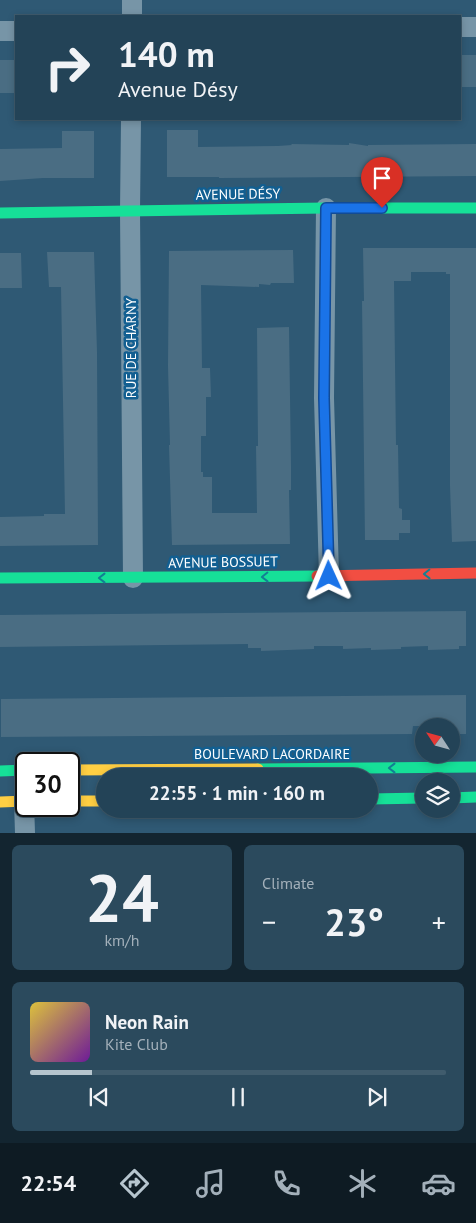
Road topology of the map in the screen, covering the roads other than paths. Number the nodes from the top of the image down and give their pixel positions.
1 (132, 0) edge
2 (132, 15) edge
3 (461, 27) edge
4 (476, 27) edge
5 (0, 31) edge
6 (15, 31) edge
7 (131, 120) edge
8 (326, 208) junction
9 (476, 208) edge
10 (130, 211) junction
11 (0, 213) edge
12 (476, 573) edge
13 (329, 576) junction
14 (0, 578) edge
15 (133, 578) junction
16 (476, 768) edge
17 (0, 770) edge
18 (15, 770) edge
19 (80, 770) edge
20 (476, 797) edge
21 (415, 798) edge
22 (460, 798) edge
23 (378, 799) edge
24 (80, 801) edge
25 (96, 801) edge
26 (0, 802) edge
27 (15, 802) edge
28 (25, 817) edge
29 (25, 833) edge

1 - 2 street
3 - 4 street
5 - 6 street
7 - 10 street, RUE DE CHARNY
8 - 9 street, AVENUE DÉSY
8 - 10 street, AVENUE DÉSY
8 - 13 street
10 - 11 street, AVENUE DÉSY
10 - 15 street, RUE DE CHARNY
12 -> 13 street, AVENUE BOSSUET
13 -> 15 street, AVENUE BOSSUET
15 -> 14 street, AVENUE BOSSUET
16 -> 19 street, BOULEVARD LACORDAIRE
17 - 18 street
20 - 22 street
21 - 23 street
24 - 25 street
26 - 27 street
28 - 29 street

